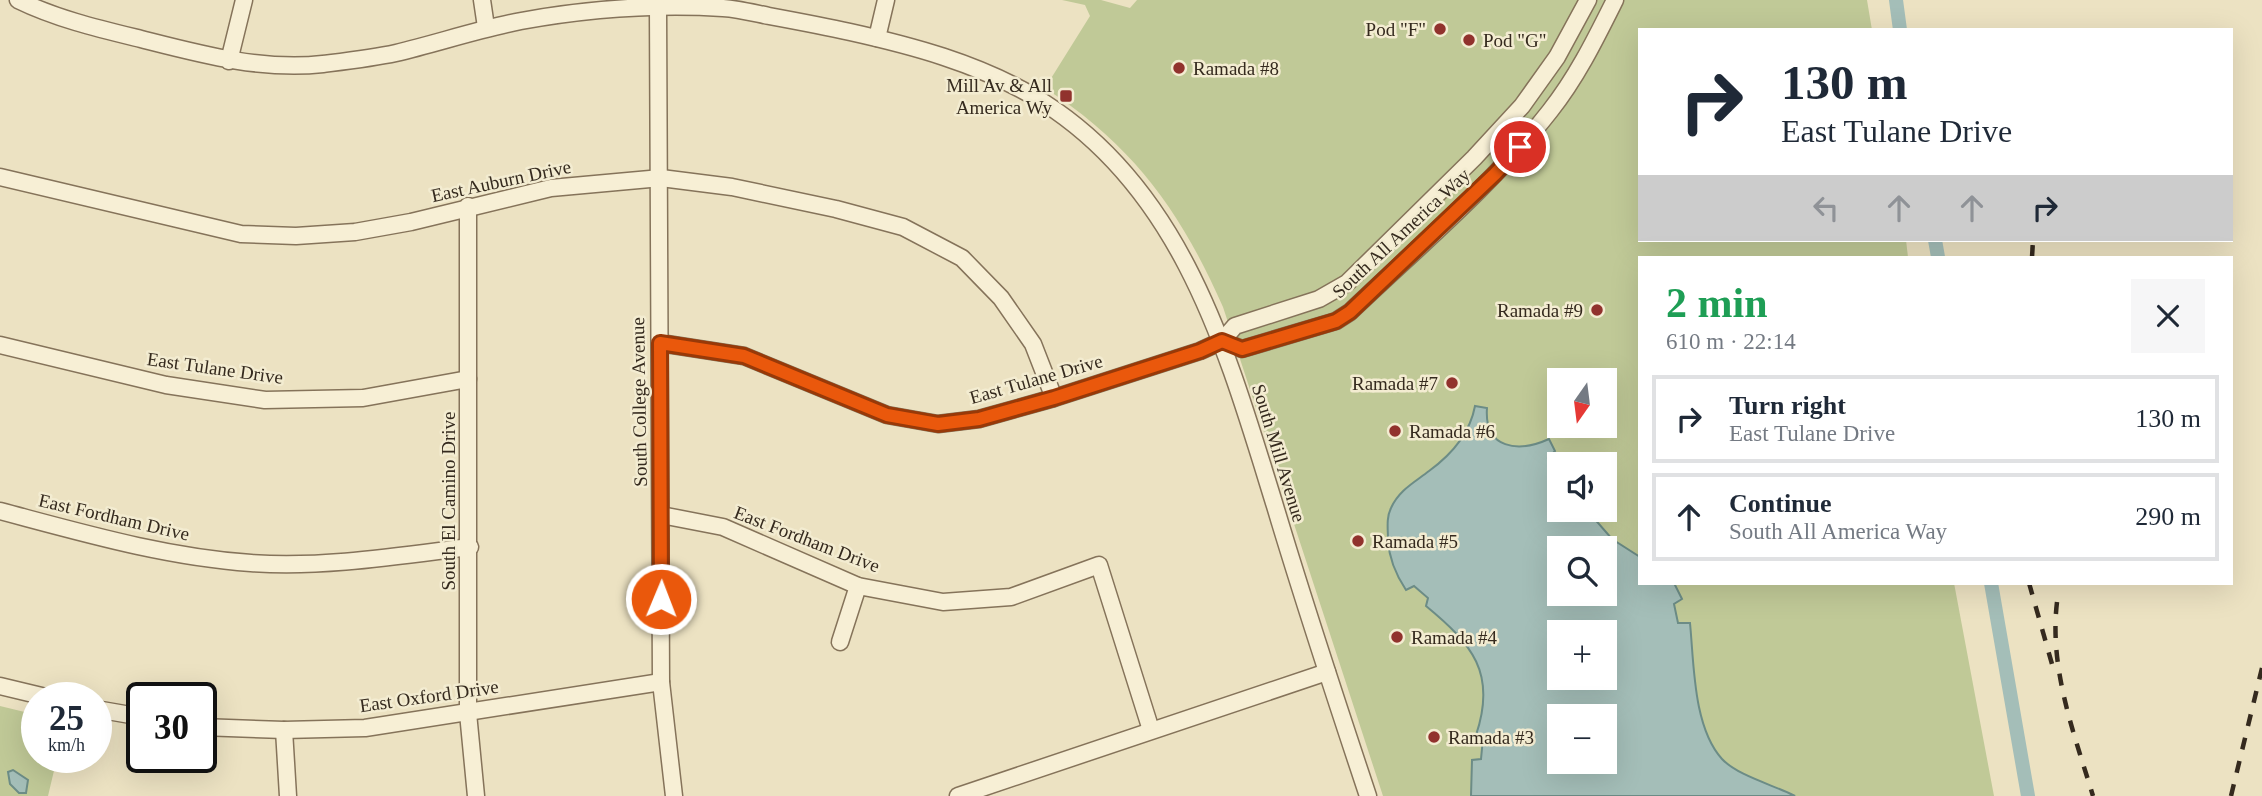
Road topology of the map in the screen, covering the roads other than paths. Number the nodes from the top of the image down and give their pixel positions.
1 (19, 0) edge
2 (244, 0) edge
3 (482, 0) edge
4 (886, 0) edge
5 (1588, 0) edge
6 (1615, 0) edge
7 (659, 8) junction
8 (486, 27) junction
9 (877, 38) junction
10 (229, 61) junction
11 (1522, 106) junction
12 (1542, 121) junction
13 (0, 177) edge
14 (661, 178) junction
15 (468, 206) junction
16 (1272, 313) junction
17 (1280, 337) junction
18 (1222, 341) junction
19 (660, 343) junction
20 (0, 345) edge
21 (468, 379) junction
22 (1054, 398) junction
23 (0, 512) edge
24 (662, 515) junction
25 (470, 547) junction
26 (858, 586) junction
27 (840, 642) dead end
28 (1327, 672) junction
29 (662, 682) junction
30 (0, 686) edge
31 (21, 691) edge
32 (468, 713) junction
33 (217, 728) edge
34 (285, 730) junction
35 (1151, 730) junction
36 (288, 796) edge
37 (476, 796) edge
38 (674, 796) edge
39 (958, 796) edge
40 (1368, 796) edge

1 - 10 street, South Mill Avenue
2 - 10 street
3 - 8 street
4 - 9 street
5 - 11 street, South All America Way
6 - 12 street, South All America Way
7 - 8 street, South Mill Avenue
7 - 9 street, South Mill Avenue
7 - 14 street, South College Avenue
8 - 10 street, South Mill Avenue
9 - 18 street, South Mill Avenue
11 - 12 street
11 - 16 street, South All America Way
12 - 17 street, South All America Way
13 - 15 street, East Auburn Drive
14 - 15 street, East Auburn Drive
14 - 19 street, South College Avenue
14 - 22 street, East Auburn Drive
15 - 21 street, South El Camino Drive
16 - 17 street
16 - 18 street, South All America Way
17 - 18 street, South All America Way
18 - 22 street, East Tulane Drive
18 - 28 street, South Mill Avenue
19 - 22 street, East Tulane Drive
19 - 24 street, South College Avenue
20 - 21 street, East Tulane Drive
21 - 25 street, South El Camino Drive
23 - 25 street, East Fordham Drive
24 - 26 street, East Fordham Drive
24 - 29 street, South College Avenue
25 - 32 street, South El Camino Drive
26 - 27 street
26 - 35 street, East Fordham Drive
28 - 35 street
28 - 40 street, South Mill Avenue
29 - 32 street, East Oxford Drive
29 - 38 street, South College Avenue
30 - 31 street
32 - 34 street, East Oxford Drive
32 - 37 street, South El Camino Drive
33 - 34 street, East Oxford Drive
34 - 36 street
35 - 39 street

